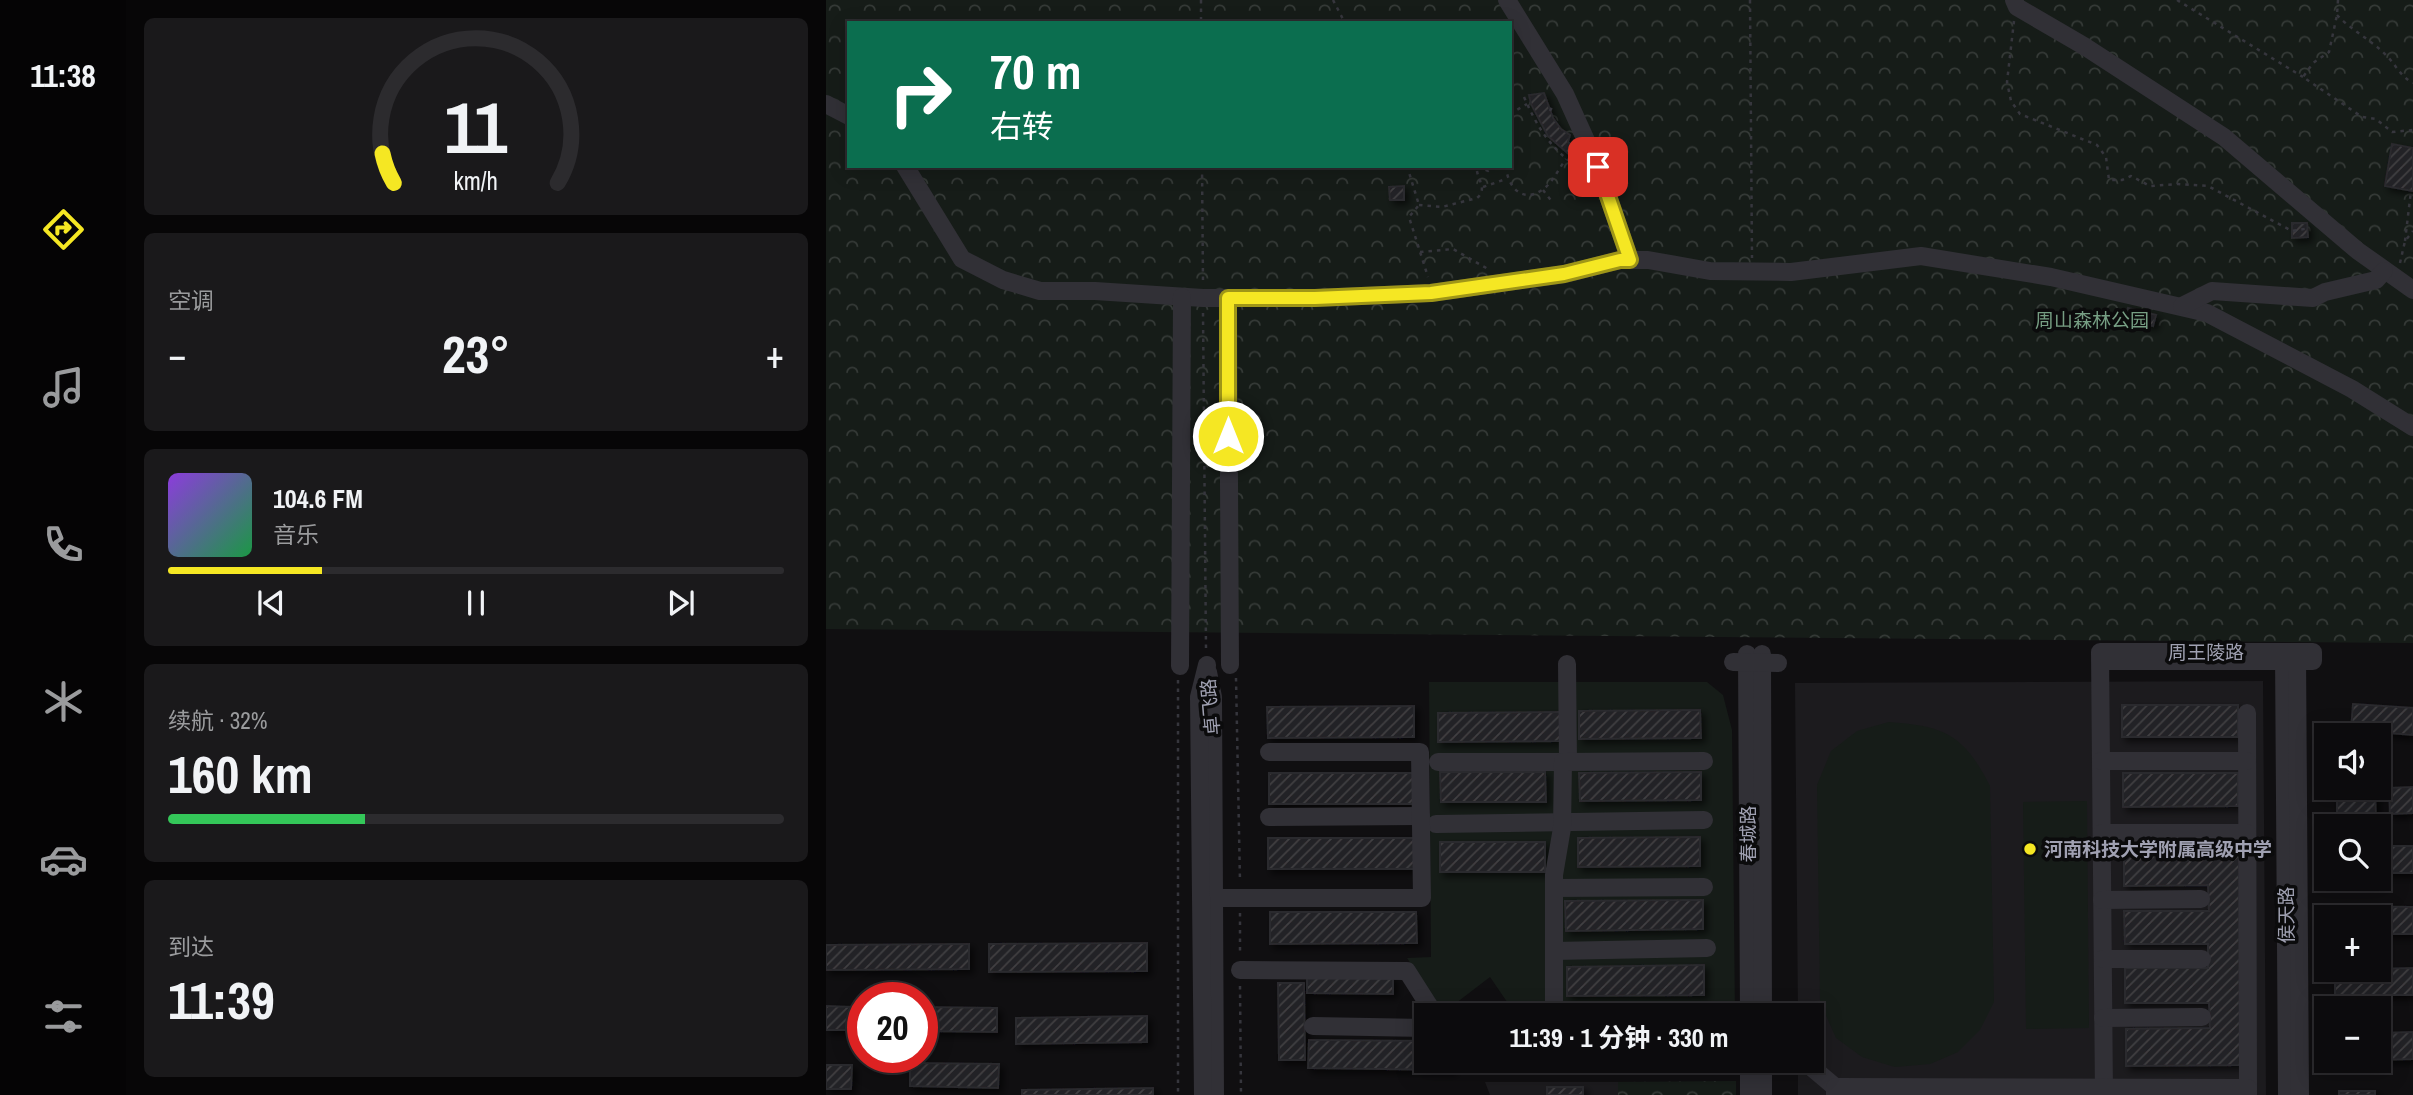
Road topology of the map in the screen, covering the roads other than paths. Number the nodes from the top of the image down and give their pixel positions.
1 (1507, 0) edge
2 (2016, 4) edge
3 (826, 104) edge
4 (847, 115) edge
5 (906, 168) edge
6 (1630, 260) junction
7 (2386, 272) junction
8 (2413, 290) edge
9 (1182, 297) junction
10 (1228, 298) junction
11 (2182, 306) junction
12 (2413, 427) edge
13 (2298, 656) junction
14 (1206, 661) junction
15 (1567, 664) dead end
16 (2246, 713) dead end
17 (1269, 752) dead end
18 (1704, 761) dead end
19 (2101, 761) junction
20 (2247, 761) junction
21 (1438, 762) dead end
22 (1566, 762) junction
23 (1269, 817) dead end
24 (1429, 820) junction
25 (1704, 820) dead end
26 (1562, 823) junction
27 (2102, 833) junction
28 (2247, 833) junction
29 (1704, 887) dead end
30 (1554, 888) junction
31 (1208, 898) junction
32 (2201, 899) dead end
33 (2102, 900) junction
34 (1707, 948) dead end
35 (1554, 951) junction
36 (2103, 959) junction
37 (2202, 959) dead end
38 (1240, 970) road end
39 (1427, 1003) edge
40 (1554, 1003) edge
41 (1749, 1003) edge
42 (1763, 1003) edge
43 (2202, 1017) dead end
44 (2103, 1018) junction
45 (1313, 1026) dead end
46 (1414, 1028) edge
47 (1749, 1073) edge
48 (1763, 1073) edge
49 (1816, 1073) edge
50 (1835, 1091) edge
51 (1978, 1091) edge
52 (2104, 1091) edge
53 (2248, 1092) edge
54 (1203, 1095) edge
55 (1215, 1095) edge
56 (1749, 1095) edge
57 (1763, 1095) edge
58 (2287, 1095) edge
59 (2300, 1095) edge

1 - 6 street
2 - 7 street
3 - 4 street
5 - 9 street
6 - 10 street
6 - 11 street
7 - 8 street
7 - 11 street
9 - 10 street
9 - 14 street
10 - 14 street
11 - 12 street
13 - 19 street, 周王陵路
13 - 58 street, 侯天路
13 - 59 street, 侯天路
14 - 31 street, 卓飞路
15 - 22 street
16 - 20 street
17 - 24 street
18 - 22 street
19 - 20 street
19 - 27 street
20 - 28 street
21 - 22 street
22 - 26 street
23 - 24 street
24 - 26 street
24 - 31 street
25 - 26 street
26 - 30 street
27 - 28 street
27 - 33 street
28 - 53 street
29 - 30 street
30 - 35 street
31 - 54 street, 卓飞路
31 - 55 street, 卓飞路
32 - 33 street
33 - 36 street
34 - 35 street
35 - 40 street
36 - 37 street
36 - 44 street
38 - 39 street
41 - 42 street, 春城路
43 - 44 street
44 - 52 street
45 - 46 street
47 - 56 street
48 - 57 street
49 - 50 street
50 - 51 street
51 - 52 street
52 - 53 street

